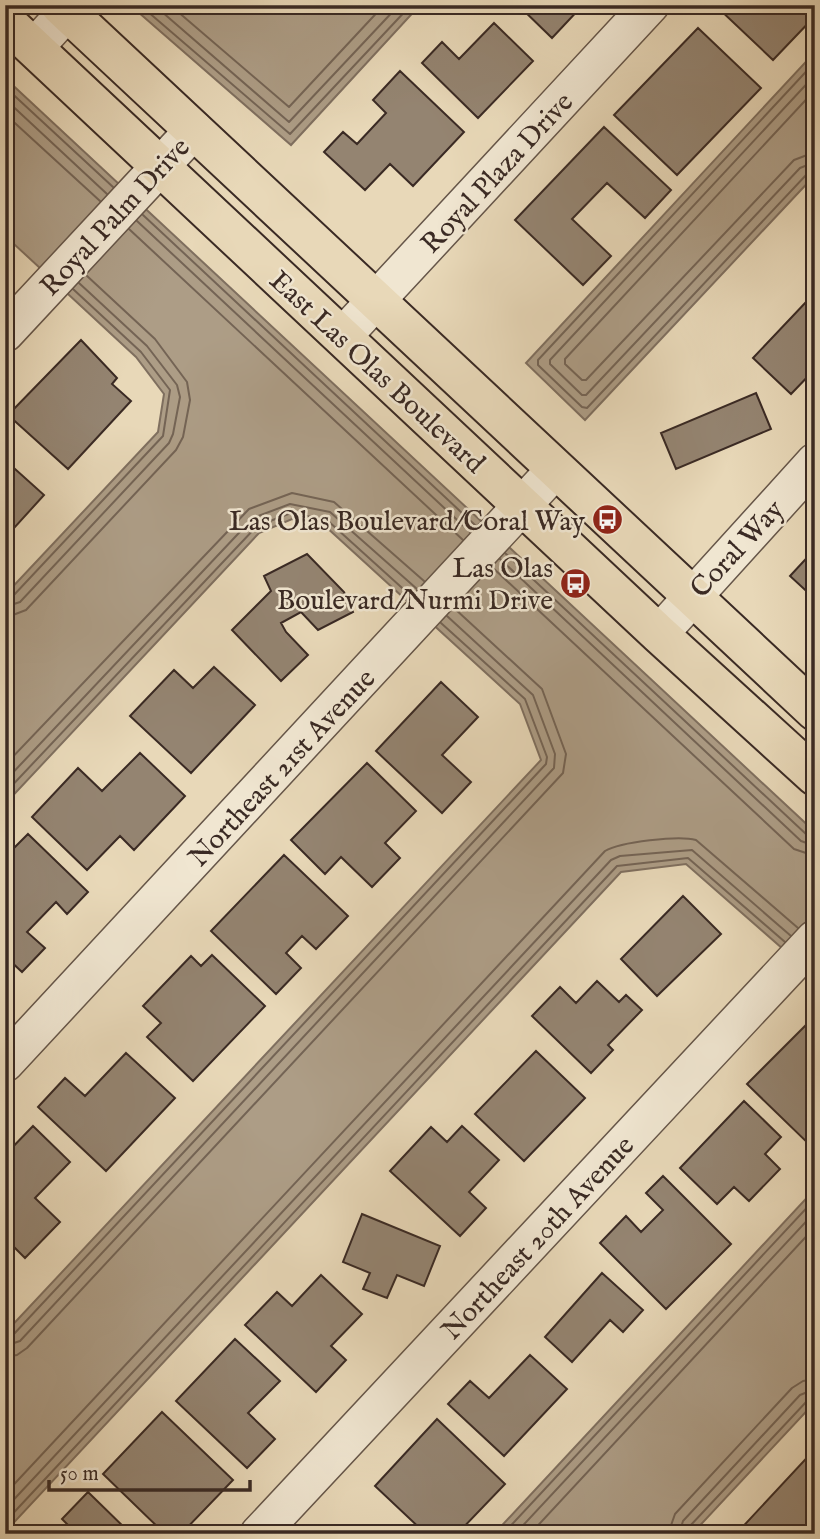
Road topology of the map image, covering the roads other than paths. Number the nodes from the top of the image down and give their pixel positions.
1 (650, 5) edge
2 (67, 7) edge
3 (5, 21) edge
4 (34, 48) junction
5 (194, 130) junction
6 (150, 177) junction
7 (376, 302) junction
8 (5, 333) edge
9 (342, 337) junction
10 (815, 462) edge
11 (555, 470) junction
12 (513, 517) junction
13 (691, 597) junction
14 (659, 634) junction
15 (815, 711) edge
16 (815, 776) edge
17 (815, 939) edge
18 (5, 1063) edge
19 (259, 1534) edge

1 - 7 street, Royal Plaza Drive
2 - 4 street
2 - 5 main road, East Las Olas Boulevard
3 - 4 main road, East Las Olas Boulevard
4 - 6 main road, East Las Olas Boulevard
5 - 6 street, Royal Palm Drive
5 - 7 main road, East Las Olas Boulevard
6 - 8 street, Royal Palm Drive
6 - 9 main road, East Las Olas Boulevard
7 - 9 street, Royal Plaza Drive
7 - 11 main road, East Las Olas Boulevard
9 - 12 main road, East Las Olas Boulevard
10 - 13 street, Coral Way
11 - 12 street, Northeast 21st Avenue
11 - 13 main road, East Las Olas Boulevard
12 - 14 main road, East Las Olas Boulevard
12 - 18 street, Northeast 21st Avenue
13 - 14 street, Coral Way
13 - 15 main road, East Las Olas Boulevard
14 - 16 main road, East Las Olas Boulevard
17 - 19 street, Northeast 20th Avenue

